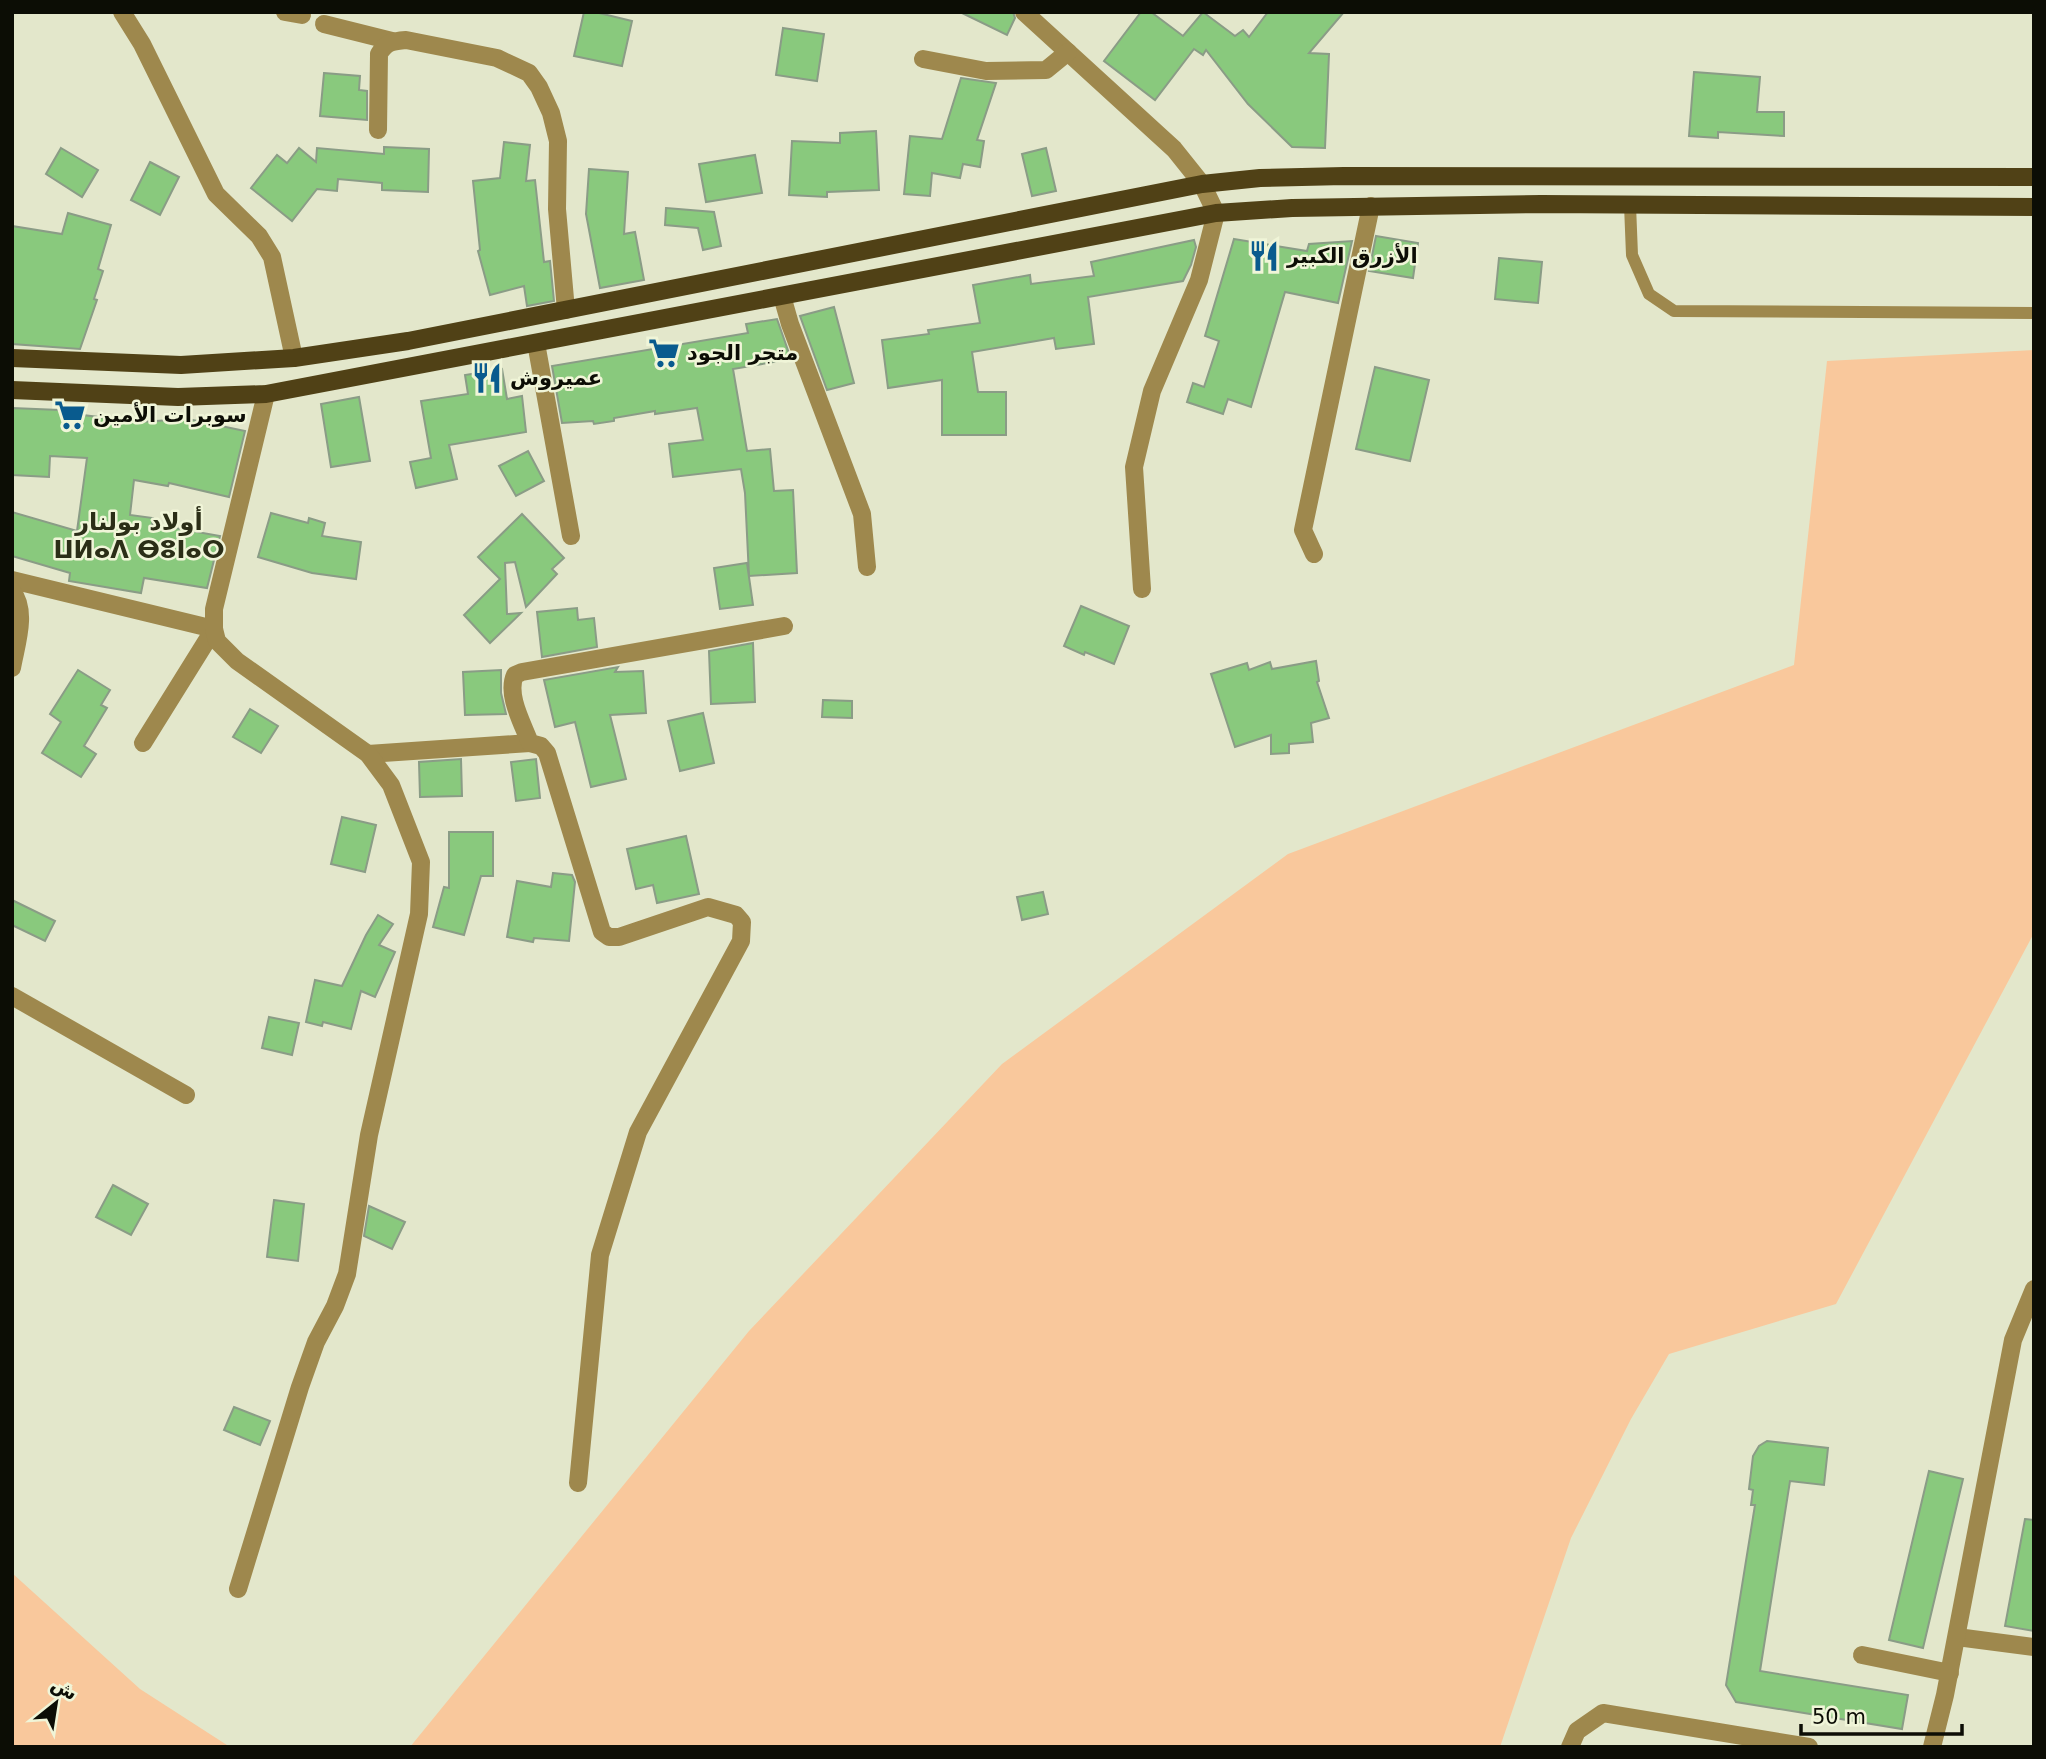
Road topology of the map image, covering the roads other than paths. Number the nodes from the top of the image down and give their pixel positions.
1 (122, 12) edge
2 (1024, 12) edge
3 (324, 24) dead end
4 (392, 41) junction
5 (1068, 52) junction
6 (923, 59) dead end
7 (378, 130) dead end
8 (2034, 177) edge
9 (1202, 184) junction
10 (1630, 205) junction
11 (1371, 206) junction
12 (2034, 207) edge
13 (1216, 213) junction
14 (782, 296) junction
15 (566, 310) junction
16 (2034, 313) edge
17 (536, 343) junction
18 (12, 358) edge
19 (294, 358) junction
20 (12, 390) edge
21 (266, 394) junction
22 (571, 536) dead end
23 (1314, 554) dead end
24 (867, 567) dead end
25 (12, 580) edge
26 (1142, 589) dead end
27 (12, 591) edge
28 (784, 626) dead end
29 (214, 629) junction
30 (12, 668) edge
31 (143, 743) dead end
32 (530, 743) junction
33 (368, 754) junction
34 (12, 996) edge
35 (186, 1095) dead end
36 (2034, 1289) edge
37 (578, 1483) dead end
38 (238, 1589) dead end
39 (1957, 1637) junction
40 (2034, 1647) edge
41 (1862, 1655) dead end
42 (1950, 1673) junction
43 (1570, 1747) edge
44 (1809, 1747) edge
45 (1931, 1747) edge

1 - 19 street
2 - 5 street
3 - 4 street
4 - 7 street
4 - 15 street
5 - 6 street
5 - 9 street
8 - 9 main road
9 - 13 street
9 - 15 main road
10 - 11 main road
10 - 12 main road
10 - 16 lane
11 - 13 main road
11 - 23 street
13 - 14 main road
13 - 26 street
14 - 17 main road
14 - 24 street
15 - 19 main road
17 - 21 main road
17 - 22 street
18 - 19 main road
20 - 21 main road
21 - 29 street
25 - 29 street
27 - 30 street
28 - 32 street
29 - 31 street
29 - 33 street
32 - 33 street
32 - 37 street
33 - 38 street
34 - 35 street
36 - 39 street
39 - 40 street
39 - 42 street
41 - 42 street
42 - 45 street
43 - 44 street

